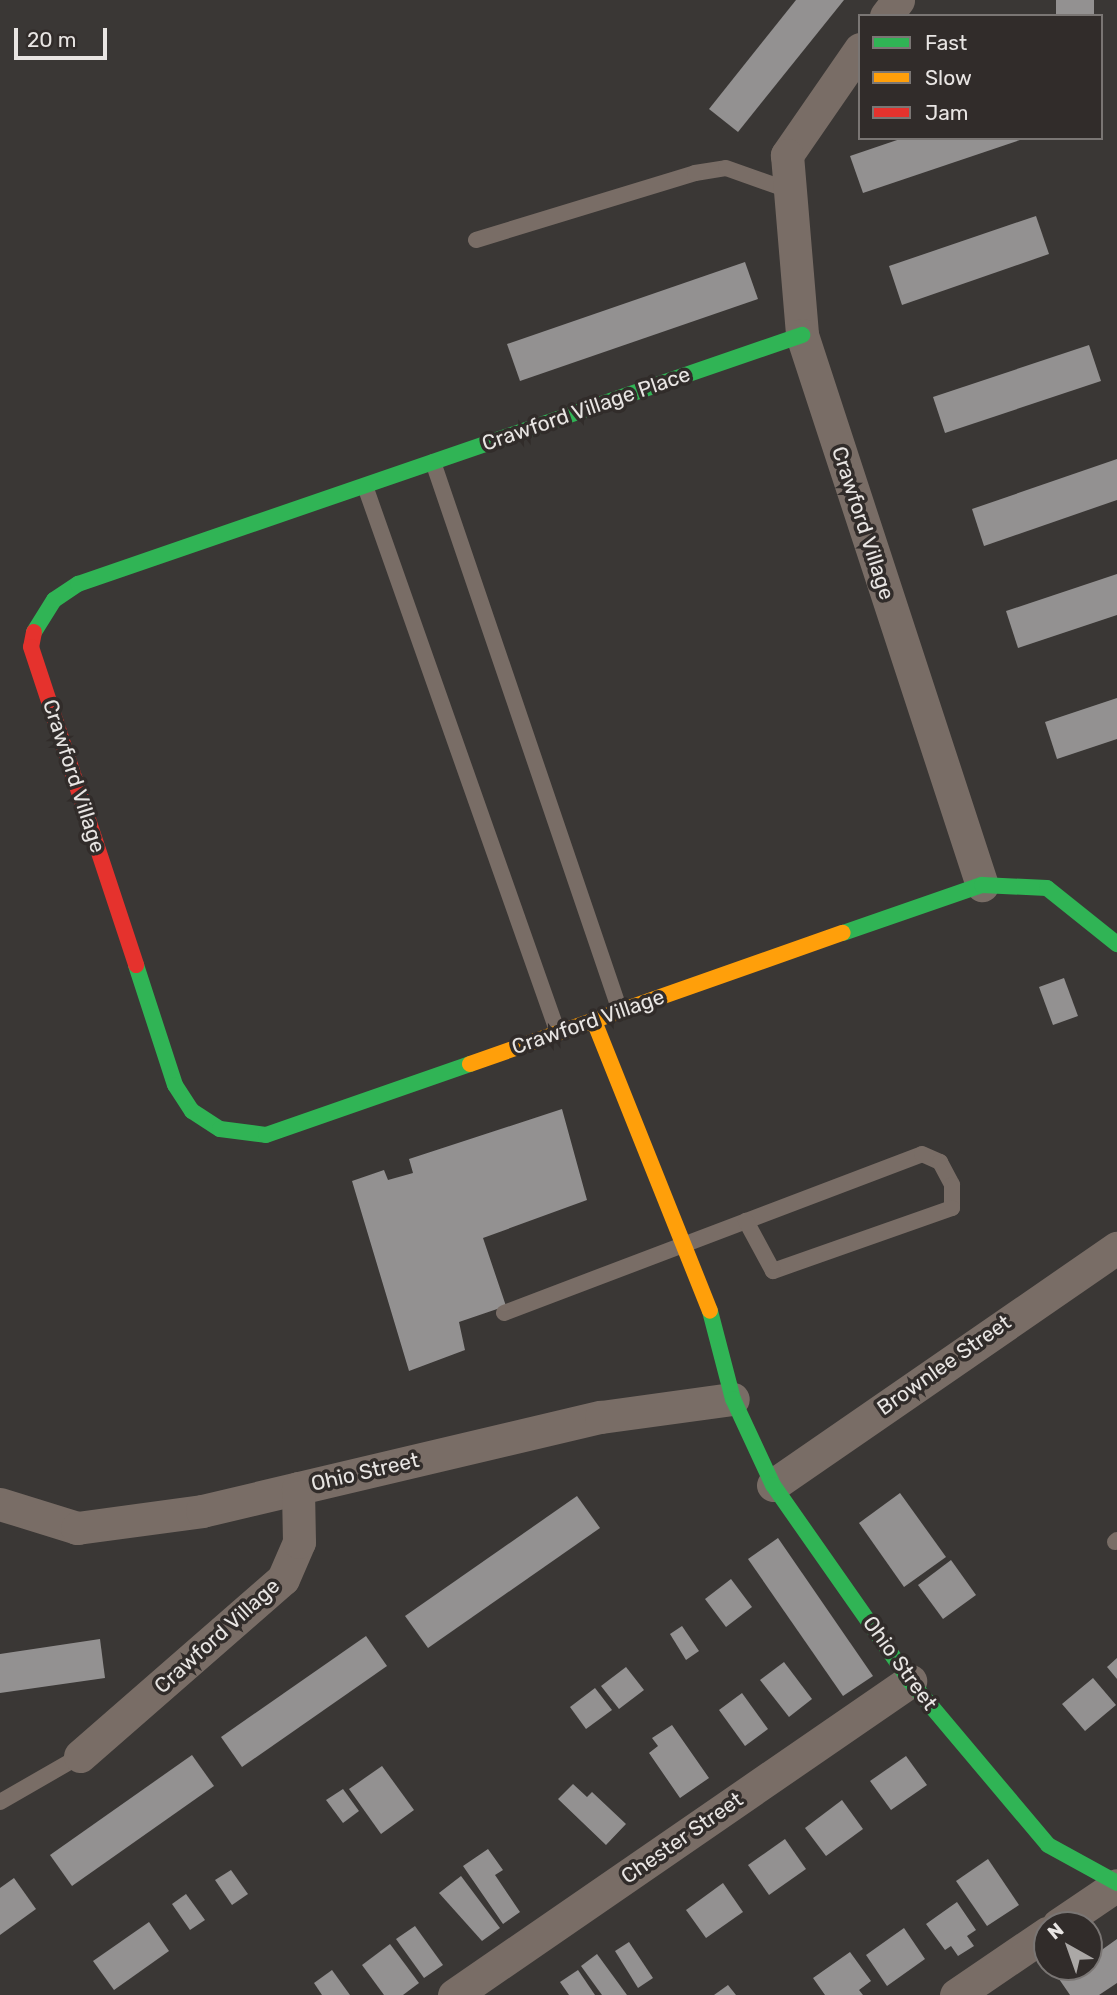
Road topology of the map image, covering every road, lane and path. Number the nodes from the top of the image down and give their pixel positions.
1 (858, 52) edge
2 (788, 190) junction
3 (476, 240) dead end
4 (802, 335) junction
5 (433, 462) junction
6 (365, 485) junction
7 (78, 584) joint
8 (982, 885) junction
9 (1117, 944) edge
10 (620, 1012) junction
11 (594, 1021) junction
12 (558, 1033) junction
13 (746, 1222) junction
14 (683, 1245) junction
15 (1117, 1248) edge
16 (504, 1313) dead end
17 (733, 1399) junction
18 (773, 1485) junction
19 (298, 1488) junction
20 (0, 1504) edge
21 (910, 1681) junction
22 (80, 1756) joint
23 (0, 1802) edge
24 (1117, 1884) edge
25 (1078, 1911) edge
26 (1033, 1943) edge
27 (454, 1995) edge
28 (956, 1995) edge

1 - 2 street
2 - 3 lane
2 - 4 street
4 - 5 street, Crawford Village Place
4 - 8 street, Crawford Village
5 - 6 street, Crawford Village Place
5 - 10 lane
6 - 7 street, Crawford Village Place
6 - 12 lane
7 - 12 street, Crawford Village
8 - 9 street
8 - 10 street, Crawford Village
10 - 11 street, Crawford Village
11 - 12 street, Crawford Village
11 - 14 street, Ohio Street
13 - 13 lane
13 - 14 lane
14 - 16 lane
14 - 17 street, Ohio Street
15 - 18 street, Brownlee Street
17 - 18 street, Ohio Street
17 - 19 street, Ohio Street
18 - 21 street, Ohio Street
19 - 20 street, Ohio Street
19 - 22 street, Crawford Village
21 - 24 street, Ohio Street
21 - 27 street, Chester Street
22 - 23 lane
24 - 25 street
26 - 28 street

